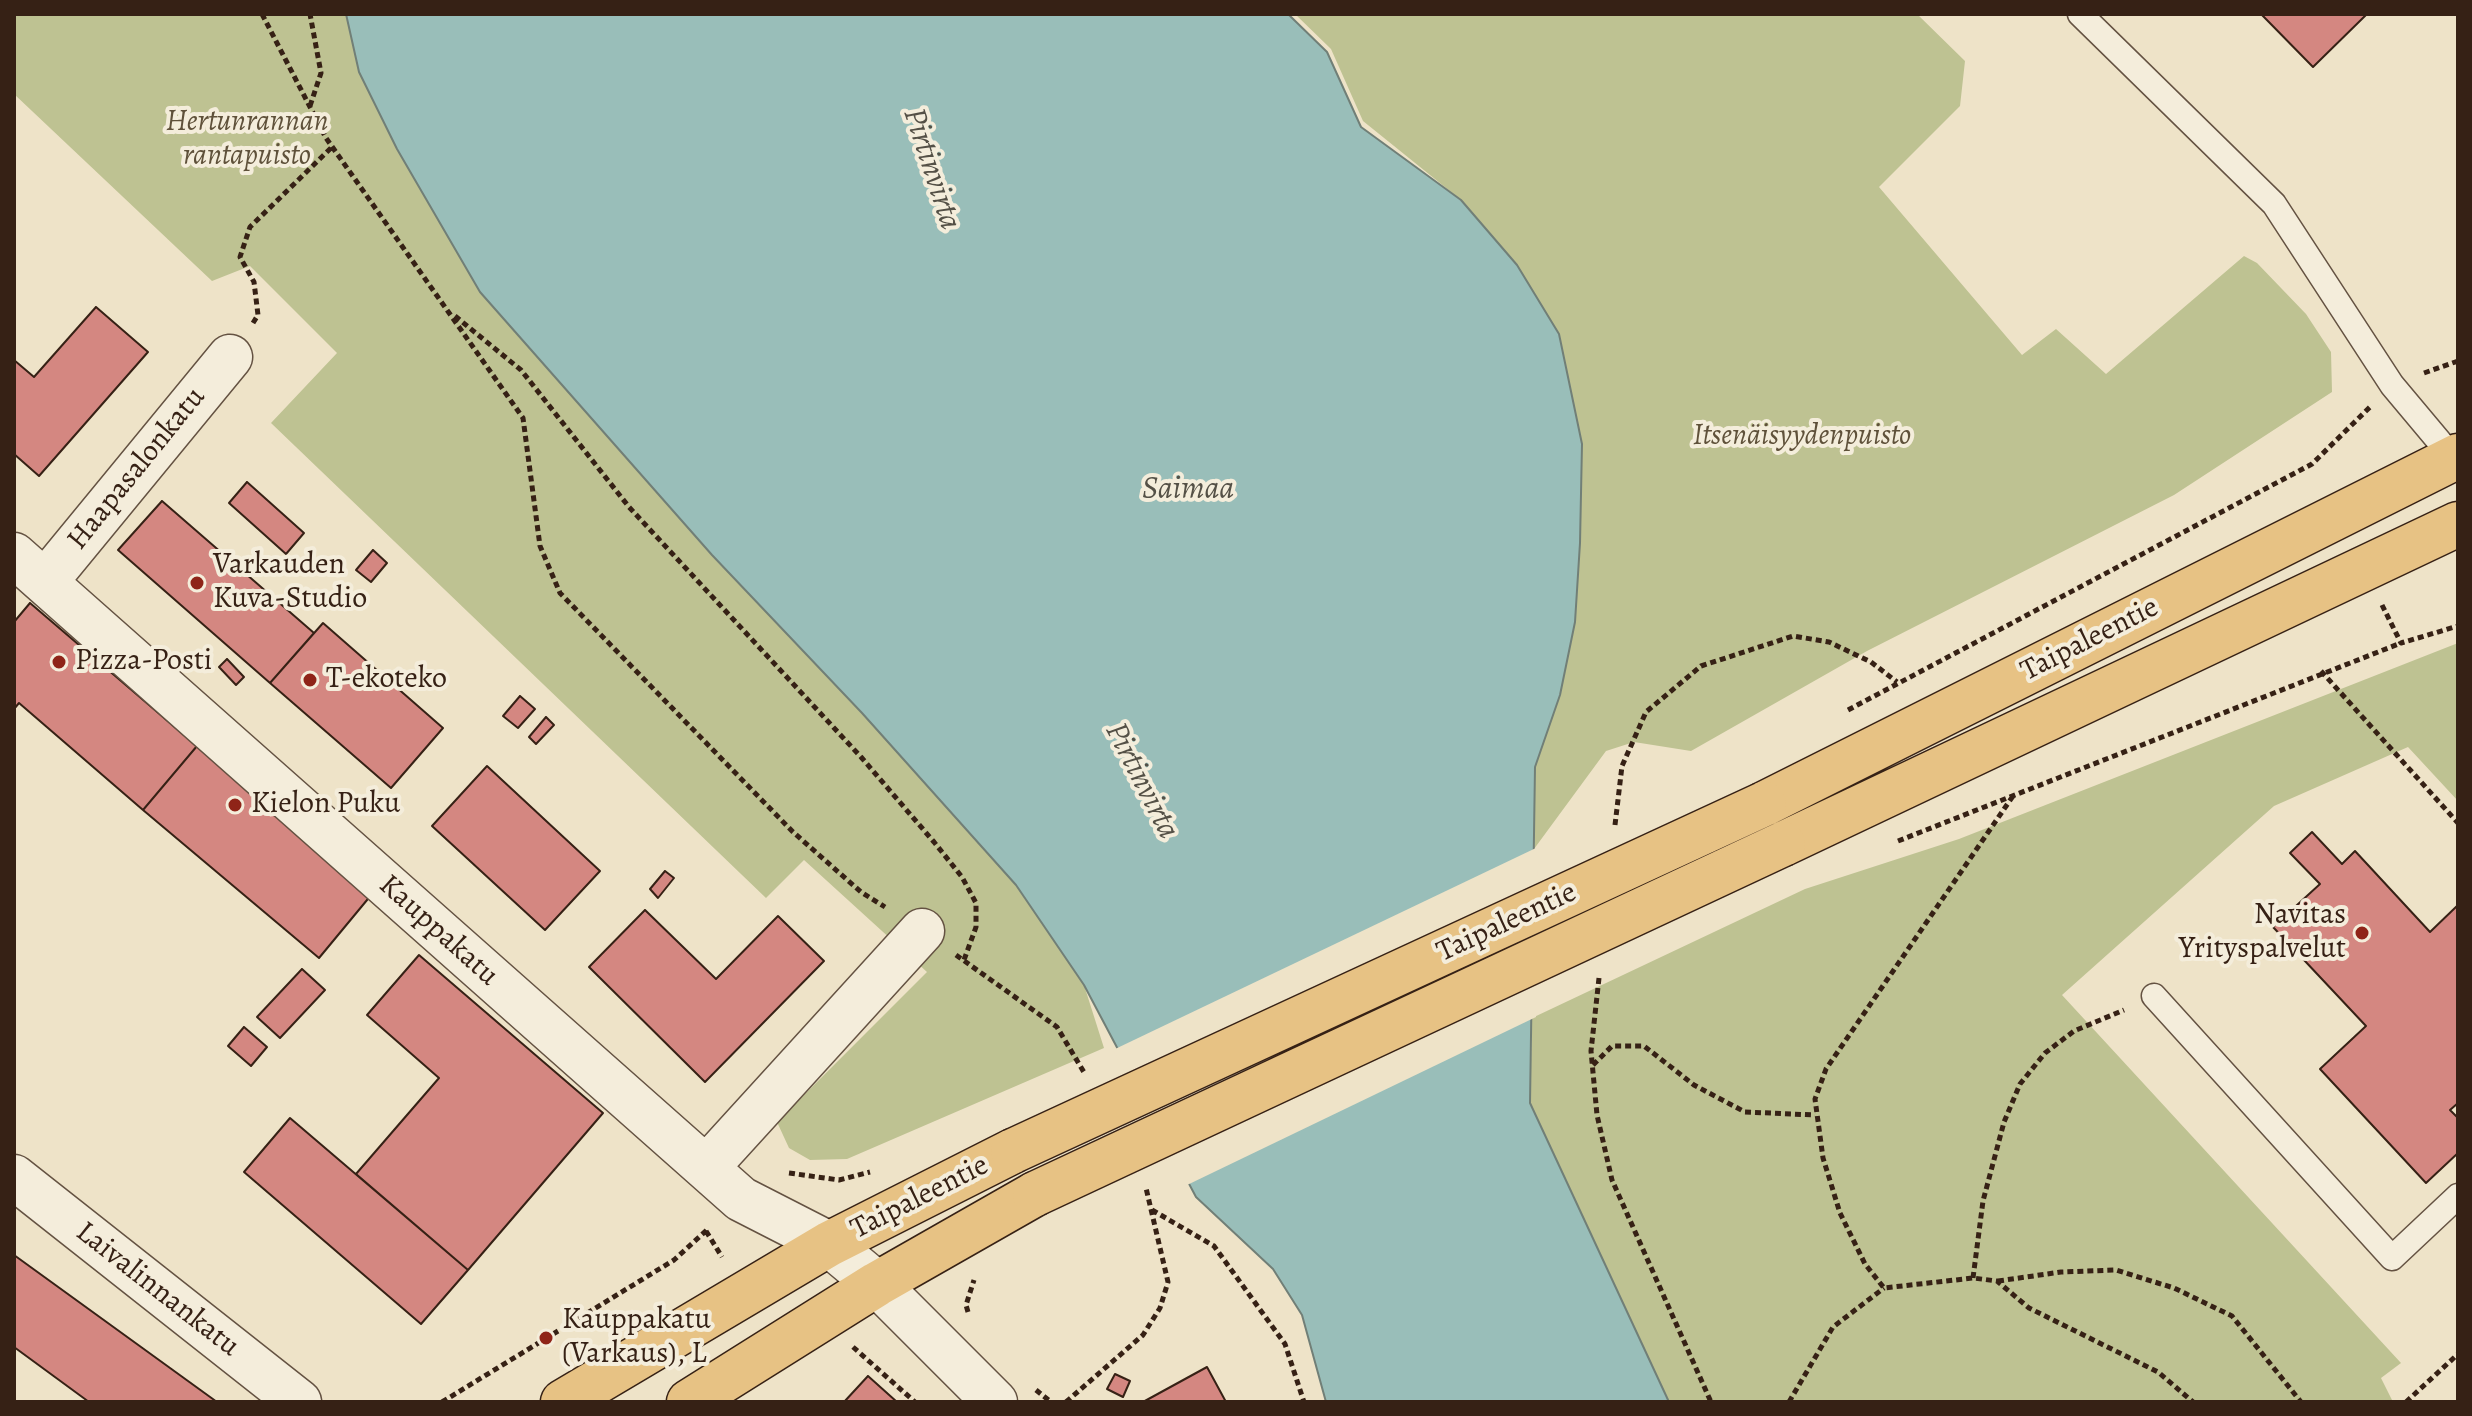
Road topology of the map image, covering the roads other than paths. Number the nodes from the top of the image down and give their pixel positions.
1 (2080, 14) edge
2 (230, 357) road end
3 (2456, 458) edge
4 (2458, 524) edge
5 (29, 568) edge
6 (910, 923) road end
7 (2154, 996) road end
8 (706, 1168) junction
9 (14, 1177) edge
10 (2458, 1196) edge
11 (829, 1244) junction
12 (877, 1284) junction
13 (299, 1402) edge
14 (563, 1402) edge
15 (689, 1402) edge
16 (995, 1402) edge

1 - 3 lane
2 - 5 street, Haapasalonkatu
3 - 11 highway, Taipaleentie, bridge
4 - 12 highway, Taipaleentie, bridge
5 - 8 street, Kauppakatu
6 - 8 street
7 - 10 lane
8 - 11 street, Kauppakatu
9 - 13 street, Laivalinnankatu
11 - 12 street, Kauppakatu
11 - 14 highway, Taipaleentie
12 - 15 highway, Taipaleentie
12 - 16 street, Kauppakatu

